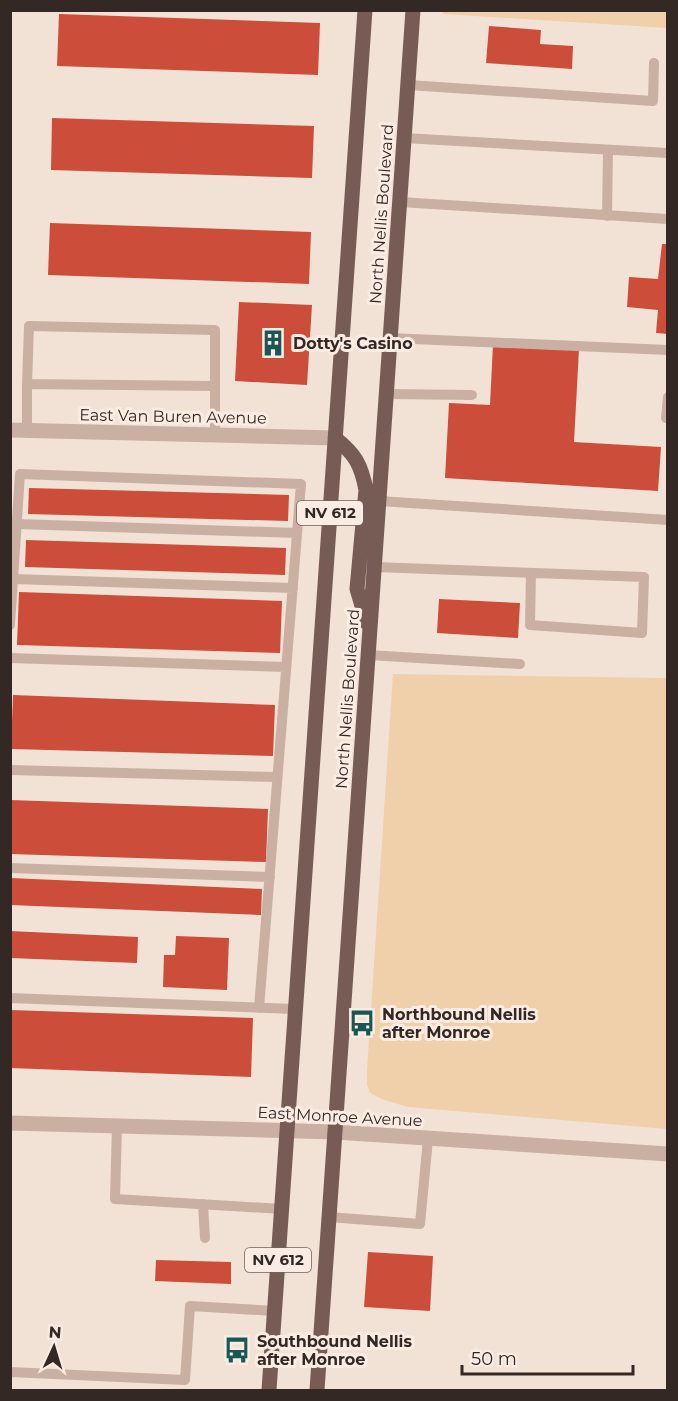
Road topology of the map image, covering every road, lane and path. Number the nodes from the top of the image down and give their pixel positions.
1 (365, 10) edge
2 (413, 10) edge
3 (654, 63) dead end
4 (408, 85) junction
5 (404, 138) junction
6 (608, 150) junction
7 (668, 153) edge
8 (400, 202) junction
9 (607, 216) junction
10 (668, 219) edge
11 (390, 339) junction
12 (668, 350) edge
13 (27, 384) junction
14 (215, 387) junction
15 (386, 394) junction
16 (472, 394) dead end
17 (668, 397) edge
18 (666, 418) dead end
19 (10, 430) edge
20 (27, 430) junction
21 (215, 435) junction
22 (335, 438) junction
23 (379, 501) junction
24 (668, 520) edge
25 (17, 524) junction
26 (297, 533) junction
27 (375, 567) junction
28 (531, 573) junction
29 (13, 579) junction
30 (293, 588) junction
31 (10, 625) edge
32 (370, 635) junction
33 (369, 655) junction
34 (10, 658) edge
35 (520, 664) dead end
36 (286, 667) junction
37 (10, 770) edge
38 (277, 777) junction
39 (10, 868) edge
40 (270, 876) junction
41 (10, 998) edge
42 (259, 1008) junction
43 (296, 1010) junction
44 (10, 1123) edge
45 (117, 1126) junction
46 (287, 1130) junction
47 (335, 1132) junction
48 (428, 1138) junction
49 (668, 1154) edge
50 (203, 1204) junction
51 (282, 1209) junction
52 (329, 1217) junction
53 (205, 1238) dead end
54 (275, 1311) junction
55 (10, 1372) edge
56 (269, 1390) edge
57 (317, 1390) edge

1 - 22 main road, North Nellis Boulevard / NV 612
2 - 4 main road, North Nellis Boulevard / NV 612
3 - 4 lane
4 - 5 main road, North Nellis Boulevard / NV 612
5 - 6 lane
5 - 8 main road, North Nellis Boulevard / NV 612
6 - 7 lane
6 - 9 lane
8 - 9 lane
8 - 11 main road, North Nellis Boulevard / NV 612
9 - 10 lane
11 - 12 lane
11 - 15 main road, North Nellis Boulevard / NV 612
13 - 14 lane
13 - 14 lane
13 - 20 lane
14 - 21 lane
15 - 16 lane
15 - 23 main road, North Nellis Boulevard / NV 612
17 - 18 lane
19 - 20 street, East Van Buren Avenue
20 - 21 street, East Van Buren Avenue
21 - 22 street, East Van Buren Avenue
22 - 32 main road
22 - 43 main road, North Nellis Boulevard / NV 612
23 - 24 lane
23 - 27 main road, North Nellis Boulevard / NV 612
25 - 26 lane
25 - 26 lane
25 - 29 lane
26 - 30 lane
27 - 28 lane
27 - 32 main road, North Nellis Boulevard / NV 612
28 - 28 lane
29 - 30 lane
29 - 31 lane
30 - 36 lane
32 - 33 main road, North Nellis Boulevard / NV 612
33 - 35 lane
33 - 47 main road, North Nellis Boulevard / NV 612
34 - 36 lane
36 - 38 lane
37 - 38 lane
38 - 40 lane
39 - 40 lane
40 - 42 lane
41 - 42 lane
42 - 43 lane
43 - 46 main road, North Nellis Boulevard / NV 612
44 - 45 street, East Monroe Avenue
45 - 46 street, East Monroe Avenue
45 - 50 lane
46 - 47 street, East Monroe Avenue
46 - 51 main road, North Nellis Boulevard / NV 612
47 - 48 street, East Monroe Avenue
47 - 52 main road, North Nellis Boulevard / NV 612
48 - 49 street, East Monroe Avenue
48 - 52 lane
50 - 51 lane
50 - 53 lane
51 - 54 main road, North Nellis Boulevard / NV 612
52 - 57 main road, North Nellis Boulevard / NV 612
54 - 55 lane
54 - 56 main road, North Nellis Boulevard / NV 612

